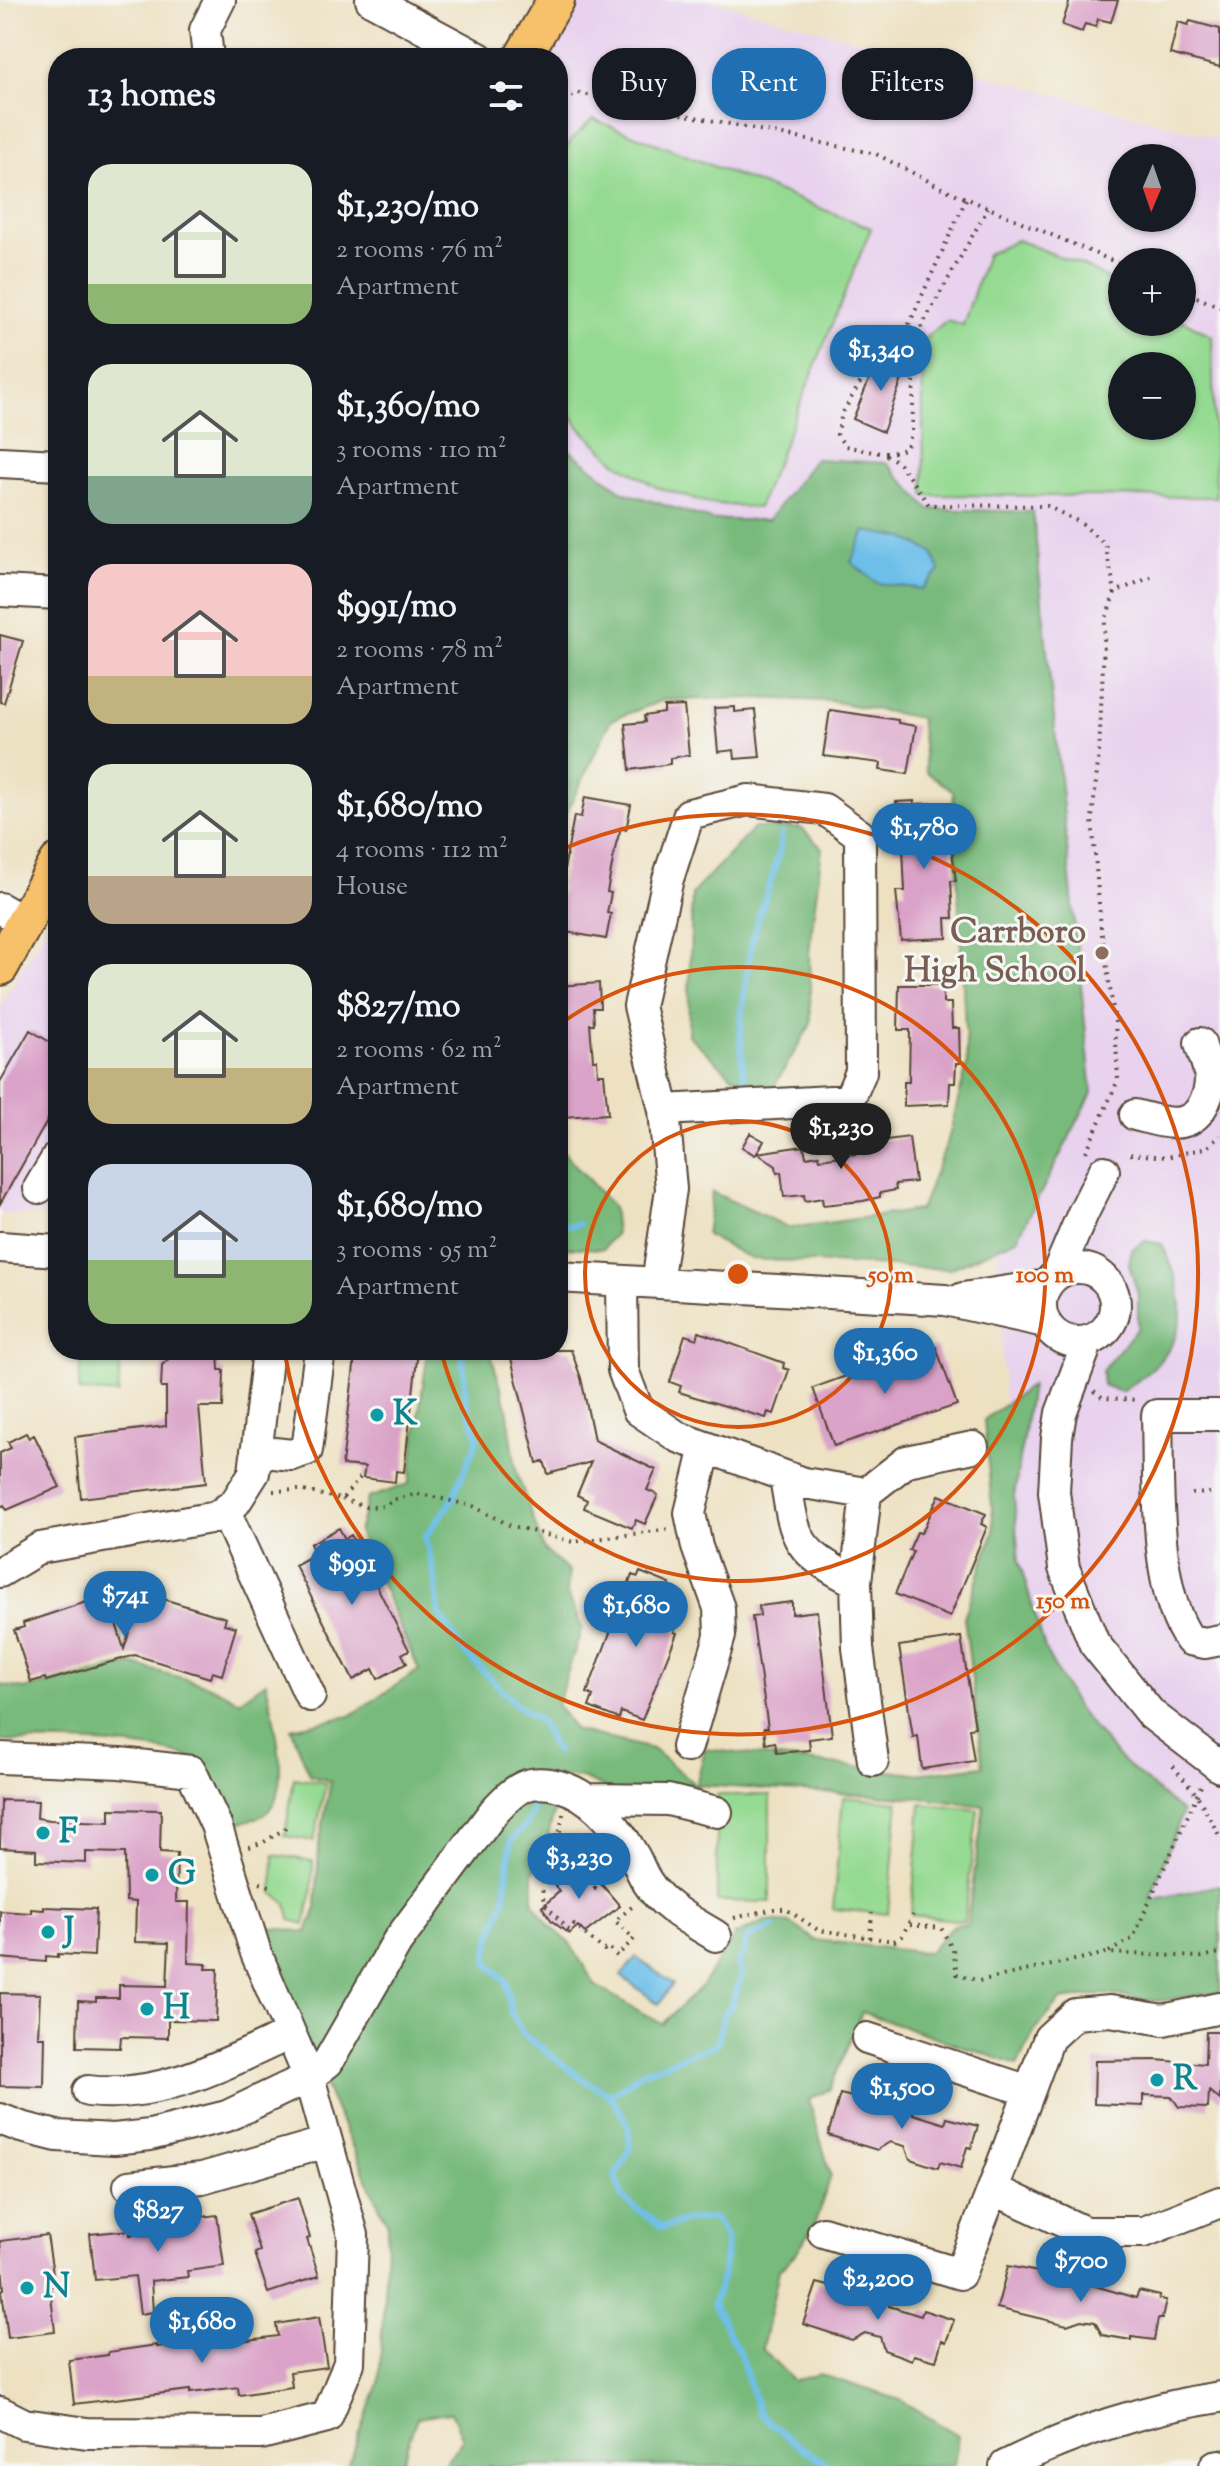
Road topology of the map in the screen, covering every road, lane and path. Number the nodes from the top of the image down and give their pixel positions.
1 (220, 0) edge
2 (371, 0) edge
3 (556, 0) edge
4 (207, 48) edge
5 (460, 48) edge
6 (528, 48) edge
7 (568, 99) edge
8 (966, 199) junction
9 (988, 208) junction
10 (1108, 259) edge
11 (1196, 297) edge
12 (1220, 307) edge
13 (884, 454) junction
14 (0, 462) edge
15 (48, 464) edge
16 (1151, 577) dead end
17 (0, 591) edge
18 (1115, 592) junction
19 (48, 593) edge
20 (48, 874) edge
21 (12, 915) edge
22 (0, 967) edge
23 (1200, 1043) dead end
24 (664, 1110) junction
25 (1135, 1115) dead end
26 (1218, 1137) edge
27 (1130, 1154) dead end
28 (1080, 1165) dead end
29 (48, 1173) edge
30 (39, 1188) dead end
31 (48, 1251) edge
32 (1, 1252) edge
33 (1101, 1275) junction
34 (568, 1278) edge
35 (1052, 1280) junction
36 (622, 1281) junction
37 (657, 1283) junction
38 (945, 1300) junction
39 (1050, 1328) junction
40 (1088, 1341) junction
41 (267, 1360) edge
42 (319, 1360) edge
43 (1220, 1415) edge
44 (1059, 1426) junction
45 (706, 1447) junction
46 (973, 1447) dead end
47 (256, 1451) junction
48 (364, 1473) dead end
49 (785, 1476) junction
50 (866, 1493) junction
51 (1211, 1493) dead end
52 (1192, 1494) dead end
53 (342, 1499) junction
54 (234, 1501) junction
55 (693, 1527) junction
56 (0, 1572) edge
57 (856, 1582) junction
58 (1220, 1640) edge
59 (310, 1696) dead end
60 (687, 1747) dead end
61 (0, 1758) edge
62 (873, 1761) dead end
63 (1173, 1766) dead end
64 (1210, 1776) edge
65 (581, 1794) junction
66 (1197, 1795) junction
67 (717, 1812) dead end
68 (286, 1828) dead end
69 (1220, 1837) edge
70 (224, 1850) junction
71 (599, 1857) dead end
72 (609, 1879) dead end
73 (633, 1906) dead end
74 (872, 1913) dead end
75 (913, 1915) dead end
76 (910, 1925) junction
77 (716, 1936) joint
78 (870, 1938) junction
79 (1107, 1953) junction
80 (1220, 1953) edge
81 (1220, 2008) edge
82 (290, 2034) junction
83 (867, 2038) dead end
84 (309, 2077) junction
85 (88, 2091) dead end
86 (1029, 2091) junction
87 (0, 2119) edge
88 (327, 2142) junction
89 (129, 2186) dead end
90 (993, 2189) junction
91 (1220, 2202) edge
92 (823, 2232) dead end
93 (1220, 2397) edge
94 (0, 2412) edge
95 (1049, 2456) edge
96 (1005, 2466) edge

1 - 4 street
2 - 5 street
3 - 6 main road
7 - 8 path
8 - 9 path
8 - 13 path
9 - 10 path
9 - 13 path
11 - 12 path
13 - 18 path
14 - 15 street
16 - 18 path
17 - 19 street
18 - 28 path
20 - 21 main road
21 - 22 main road
23 - 25 street
24 - 24 street
24 - 37 street
26 - 27 path
29 - 30 street
31 - 32 street
33 - 35 street
33 - 35 street
33 - 40 street
34 - 36 street
35 - 38 street
35 - 39 street
36 - 37 street
36 - 45 street
37 - 38 street
38 - 39 street
39 - 40 street
39 - 44 street
40 - 44 street
41 - 47 street
42 - 47 street
43 - 58 street
44 - 64 street
45 - 49 street
45 - 55 street
46 - 50 street
47 - 54 street
48 - 53 path
49 - 50 street
49 - 57 street
50 - 57 street
51 - 52 path
53 - 54 path
53 - 55 path
54 - 56 street
54 - 59 street
55 - 60 street
57 - 62 street
61 - 70 street
63 - 66 path
64 - 66 path
65 - 67 street
65 - 73 path
65 - 77 street
65 - 84 street
66 - 69 path
66 - 79 path
68 - 70 path
70 - 82 street
71 - 72 path
74 - 78 path
75 - 76 path
76 - 78 path
76 - 79 path
77 - 78 path
79 - 80 path
81 - 86 street
82 - 84 street
82 - 85 street
83 - 86 street
84 - 87 street
84 - 88 street
86 - 90 street
88 - 89 street
88 - 94 street
90 - 91 street
90 - 92 street
93 - 95 street
95 - 96 street

